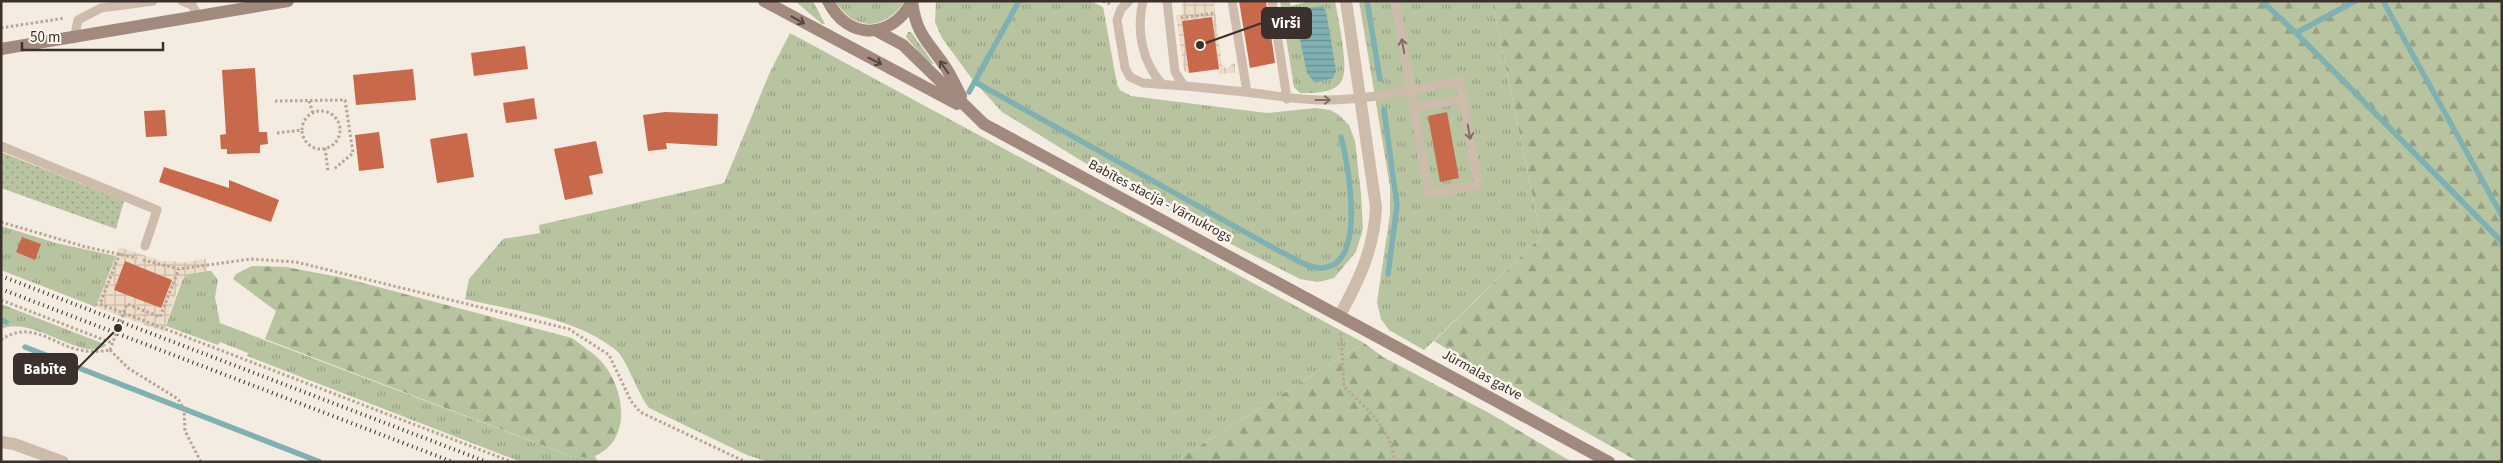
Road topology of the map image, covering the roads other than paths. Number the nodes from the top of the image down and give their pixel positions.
1 (153, 1) edge
2 (182, 1) edge
3 (288, 1) edge
4 (764, 1) edge
5 (828, 1) edge
6 (912, 1) edge
7 (1129, 1) edge
8 (1143, 1) edge
9 (1167, 1) edge
10 (1232, 1) edge
11 (1272, 1) edge
12 (1346, 1) edge
13 (1395, 1) edge
14 (260, 3) edge
15 (199, 17) junction
16 (875, 30) junction
17 (74, 39) junction
18 (1, 49) edge
19 (1162, 84) junction
20 (1184, 86) junction
21 (1411, 90) junction
22 (1246, 92) junction
23 (1359, 98) junction
24 (1287, 99) junction
25 (1463, 99) junction
26 (1414, 108) junction
27 (968, 110) junction
28 (1, 146) edge
29 (145, 246) dead end
30 (1340, 315) junction
31 (1, 442) edge
32 (63, 462) edge
33 (1609, 462) edge

1 - 17 lane
2 - 15 lane
3 - 14 main road
4 -> 27 main road
5 - 16 main road
6 - 16 main road
27 -> 6 main road, Babītes stacija - Vārnukrogs
7 - 19 lane
8 - 19 lane
9 - 20 lane
10 - 22 lane
11 - 24 lane
12 - 23 street
21 -> 13 lane
14 - 15 main road
15 - 17 main road
16 - 27 main road, Babītes stacija - Vārnukrogs
17 - 18 main road
19 - 20 lane
20 - 22 lane
21 - 23 lane
21 - 25 lane
21 - 26 lane
22 - 24 lane
24 -> 23 lane
23 - 30 street
25 - 26 lane
25 -> 26 lane
27 - 30 main road, Babītes stacija - Vārnukrogs
28 - 29 lane
30 - 33 main road, Jūrmalas gatve
31 - 32 street

